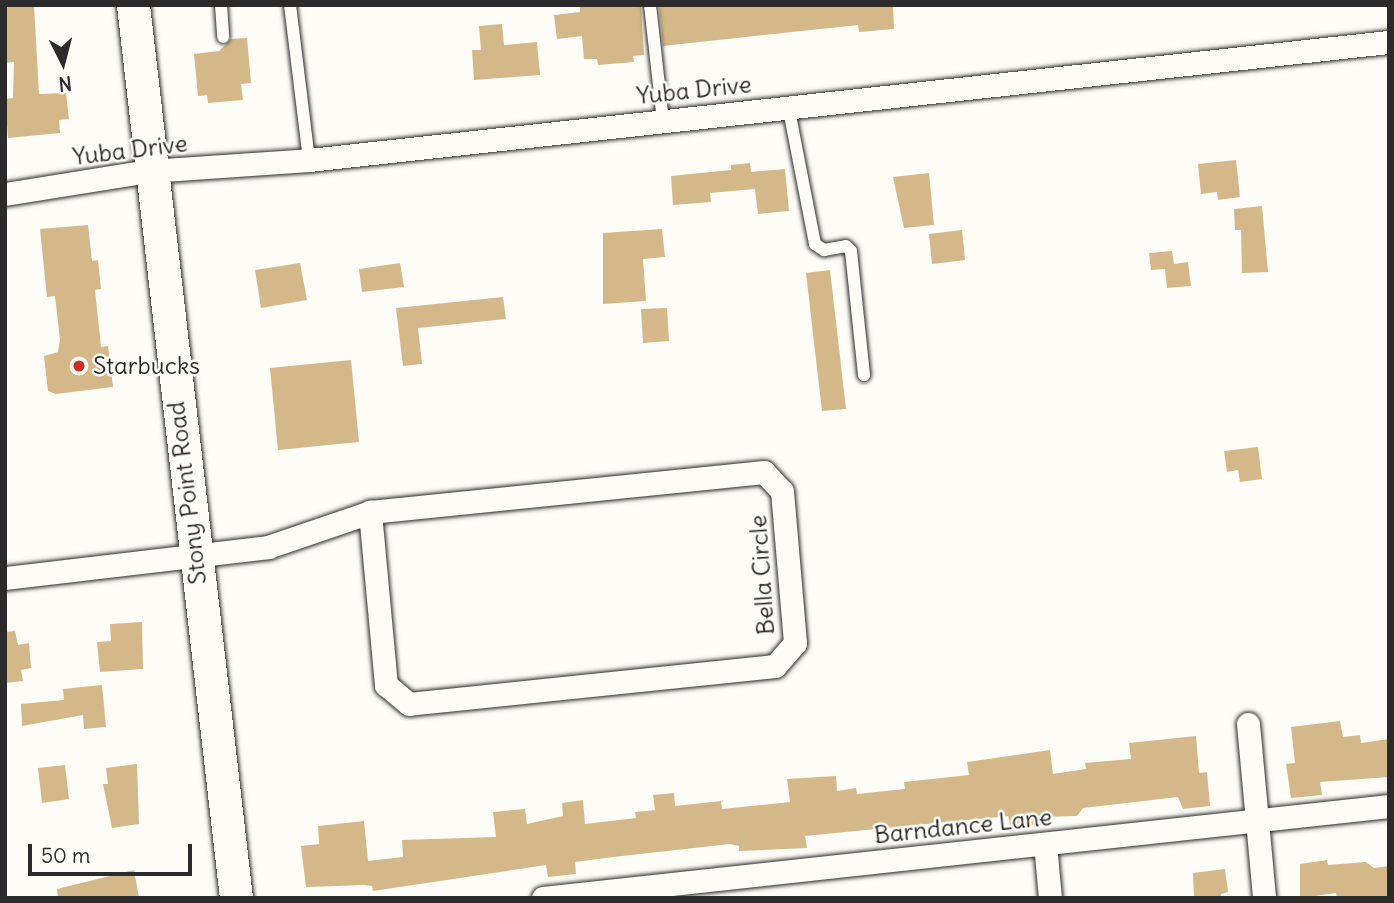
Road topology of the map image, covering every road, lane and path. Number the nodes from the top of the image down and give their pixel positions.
1 (133, 5) edge
2 (221, 5) edge
3 (290, 5) edge
4 (650, 5) edge
5 (223, 37) dead end
6 (1389, 42) edge
7 (788, 105) junction
8 (663, 120) junction
9 (309, 160) junction
10 (149, 172) junction
11 (5, 194) edge
12 (864, 375) dead end
13 (370, 512) junction
14 (194, 556) junction
15 (5, 578) edge
16 (1248, 724) dead end
17 (1389, 806) edge
18 (1258, 820) junction
19 (1045, 844) junction
20 (236, 898) edge
21 (543, 898) edge
22 (1050, 898) edge
23 (1264, 898) edge

1 - 10 main road, Stony Point Road
2 - 5 lane
3 - 9 lane
4 - 8 lane
6 - 7 street, Yuba Drive
7 - 8 street, Yuba Drive
7 - 12 lane
8 - 9 street, Yuba Drive
9 - 10 street, Yuba Drive
10 - 11 street, Yuba Drive
10 - 14 main road, Stony Point Road
13 - 13 street, Bella Circle
13 - 14 street, Bella Circle
14 - 15 street, Bella Circle
14 - 20 main road, Stony Point Road
16 - 18 street
17 - 18 street, Barndance Lane
18 - 19 street, Barndance Lane
18 - 23 street
19 - 21 street, Barndance Lane
19 - 22 street

